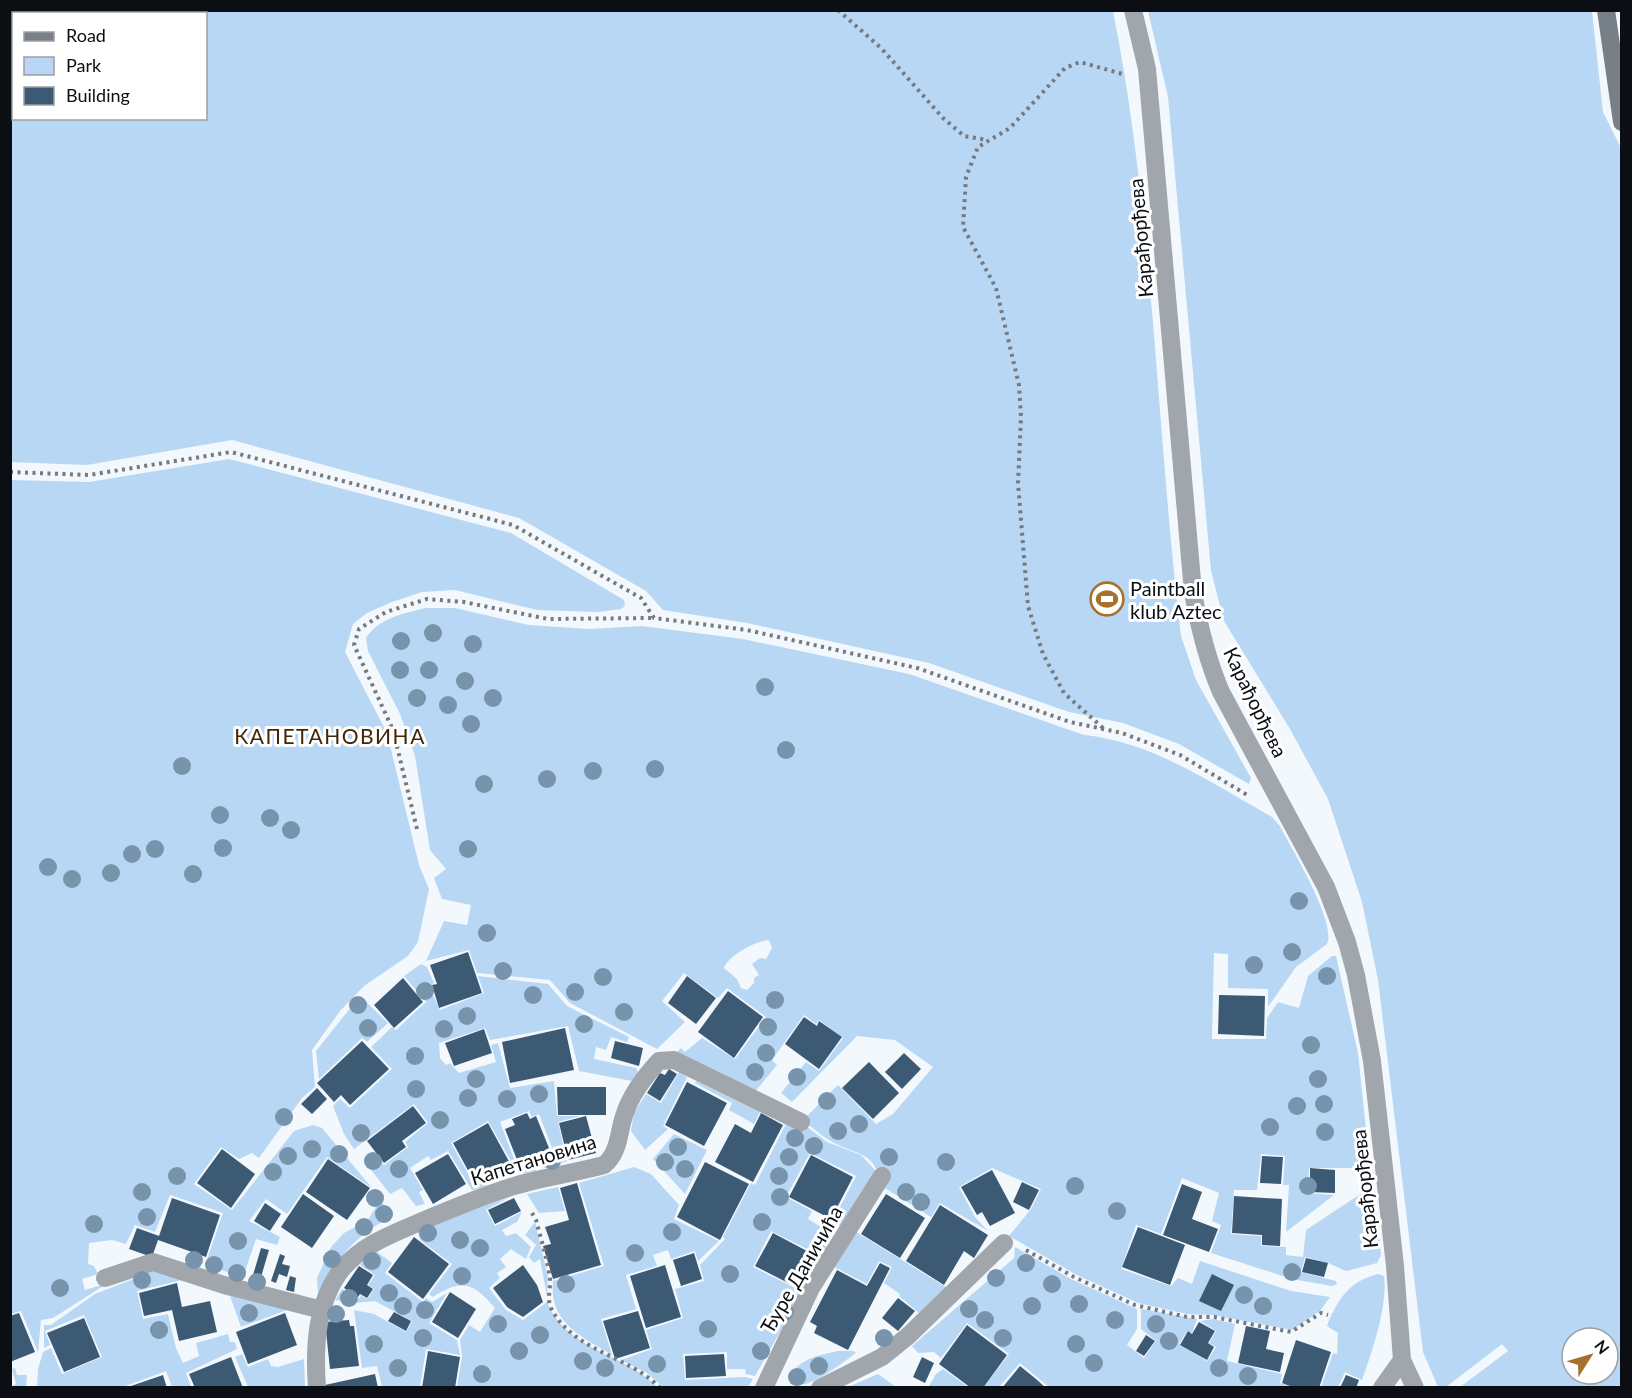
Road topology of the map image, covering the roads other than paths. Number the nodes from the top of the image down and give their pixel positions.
1 (1133, 10) edge
2 (1606, 10) edge
3 (1622, 122) edge
4 (801, 1122) dead end
5 (882, 1176) dead end
6 (1004, 1244) road end
7 (105, 1278) dead end
8 (322, 1310) junction
9 (1402, 1360) junction
10 (317, 1388) edge
11 (764, 1388) edge
12 (820, 1388) edge
13 (1382, 1388) edge
14 (1415, 1388) edge

1 - 9 street, Карађорђева
2 - 3 main road
4 - 8 street, Капетановина
5 - 11 street, Ђуре Даничића
6 - 12 street
7 - 8 street
8 - 10 street, Капетановина
9 - 13 street
9 - 14 street, Карађорђева

